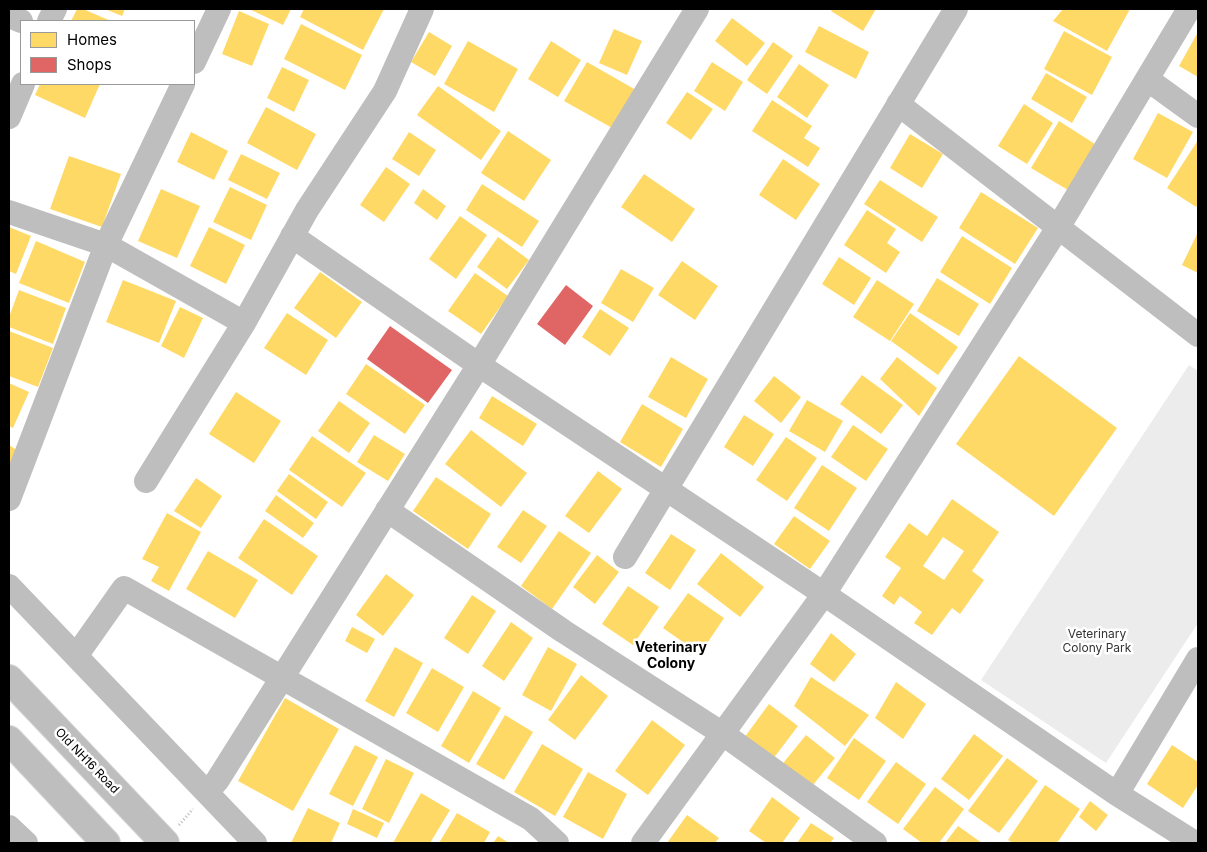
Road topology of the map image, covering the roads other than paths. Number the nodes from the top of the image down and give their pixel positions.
1 (219, 9) edge
2 (422, 9) edge
3 (697, 9) edge
4 (956, 9) edge
5 (1189, 9) edge
6 (195, 60) edge
7 (1147, 79) junction
8 (23, 85) edge
9 (183, 85) edge
10 (898, 104) junction
11 (1198, 116) edge
12 (9, 117) edge
13 (9, 212) edge
14 (1059, 226) junction
15 (292, 236) junction
16 (106, 246) junction
17 (244, 324) junction
18 (1198, 335) edge
19 (480, 365) junction
20 (146, 481) dead end
21 (666, 488) junction
22 (9, 499) edge
23 (388, 510) junction
24 (626, 557) dead end
25 (9, 586) edge
26 (824, 594) junction
27 (76, 656) junction
28 (1198, 659) edge
29 (282, 677) junction
30 (9, 679) edge
31 (724, 734) junction
32 (9, 740) edge
33 (207, 792) junction
34 (1117, 794) junction
35 (9, 827) edge
36 (1168, 836) edge
37 (26, 843) edge
38 (106, 843) edge
39 (165, 843) edge
40 (255, 843) edge
41 (557, 843) edge
42 (644, 843) edge
43 (875, 843) edge
44 (1195, 843) edge

1 - 6 street
2 - 15 street
3 - 19 street
4 - 10 street
5 - 7 street
7 - 11 street
7 - 14 street
8 - 12 street
9 - 16 street
10 - 14 street
10 - 21 street
13 - 16 street
14 - 18 street
14 - 26 street
15 - 17 street
15 - 19 street
16 - 17 street
16 - 22 street
17 - 20 street
19 - 21 street
19 - 23 street
21 - 24 street
21 - 26 street
23 - 29 street
23 - 31 street
25 - 27 street
26 - 31 street
26 - 34 street
27 - 29 street
27 - 33 street
28 - 34 street
29 - 33 street
29 - 41 street
30 - 39 main road, Old NH16 Road
31 - 42 street
31 - 43 street
32 - 38 main road
33 - 40 street
34 - 36 street
35 - 37 street
36 - 44 street

